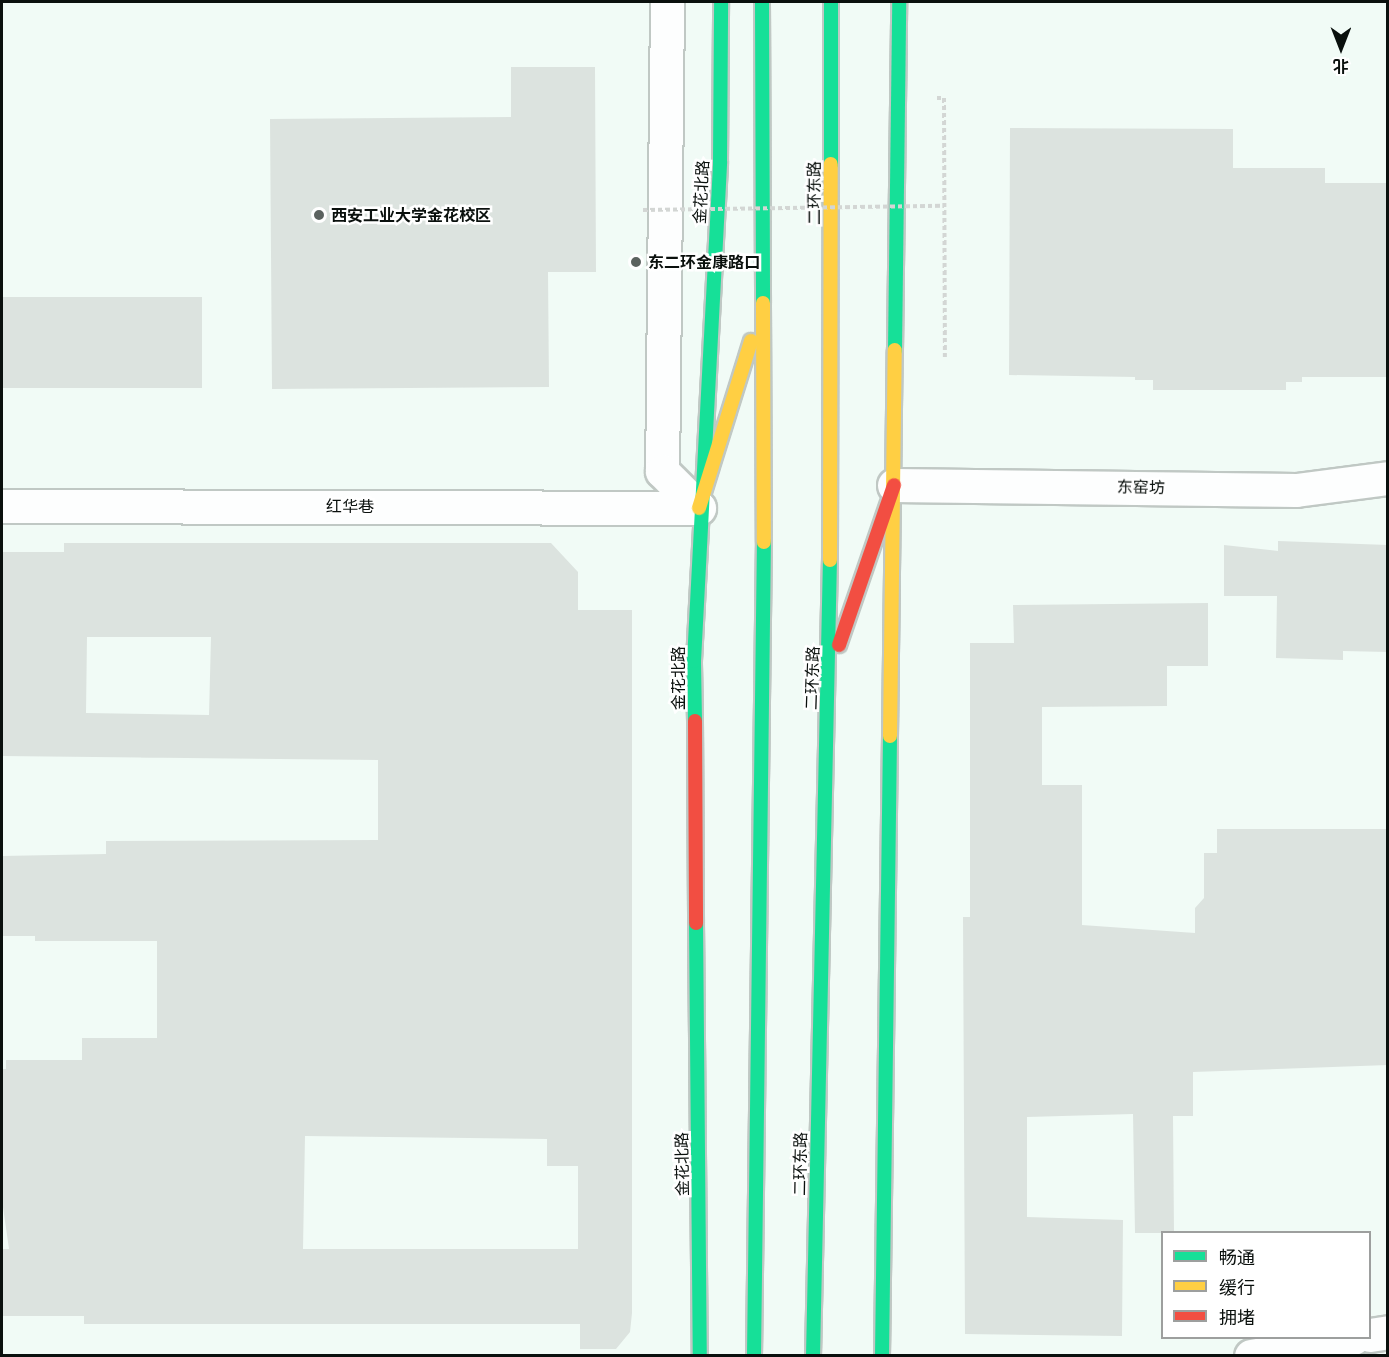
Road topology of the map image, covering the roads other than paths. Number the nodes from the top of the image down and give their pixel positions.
1 (667, 2) edge
2 (721, 2) edge
3 (762, 2) edge
4 (831, 2) edge
5 (899, 2) edge
6 (760, 311) junction
7 (1388, 478) edge
8 (894, 485) junction
9 (2, 506) edge
10 (699, 508) junction
11 (830, 669) junction
12 (1388, 1332) edge
13 (1371, 1335) edge
14 (1347, 1339) edge
15 (700, 1356) edge
16 (754, 1356) edge
17 (813, 1356) edge
18 (882, 1356) edge
19 (1251, 1356) edge

1 - 10 street
2 - 10 main road, 金花北路
3 - 6 main road
4 - 11 main road, 二环东路
5 - 8 main road
6 - 10 main road
6 - 16 main road
7 - 8 street, 东窑坊
8 - 11 main road
8 - 18 main road
9 - 10 street, 红华巷
10 - 15 main road, 金花北路
11 - 17 main road, 二环东路
12 - 13 street
14 - 19 street

